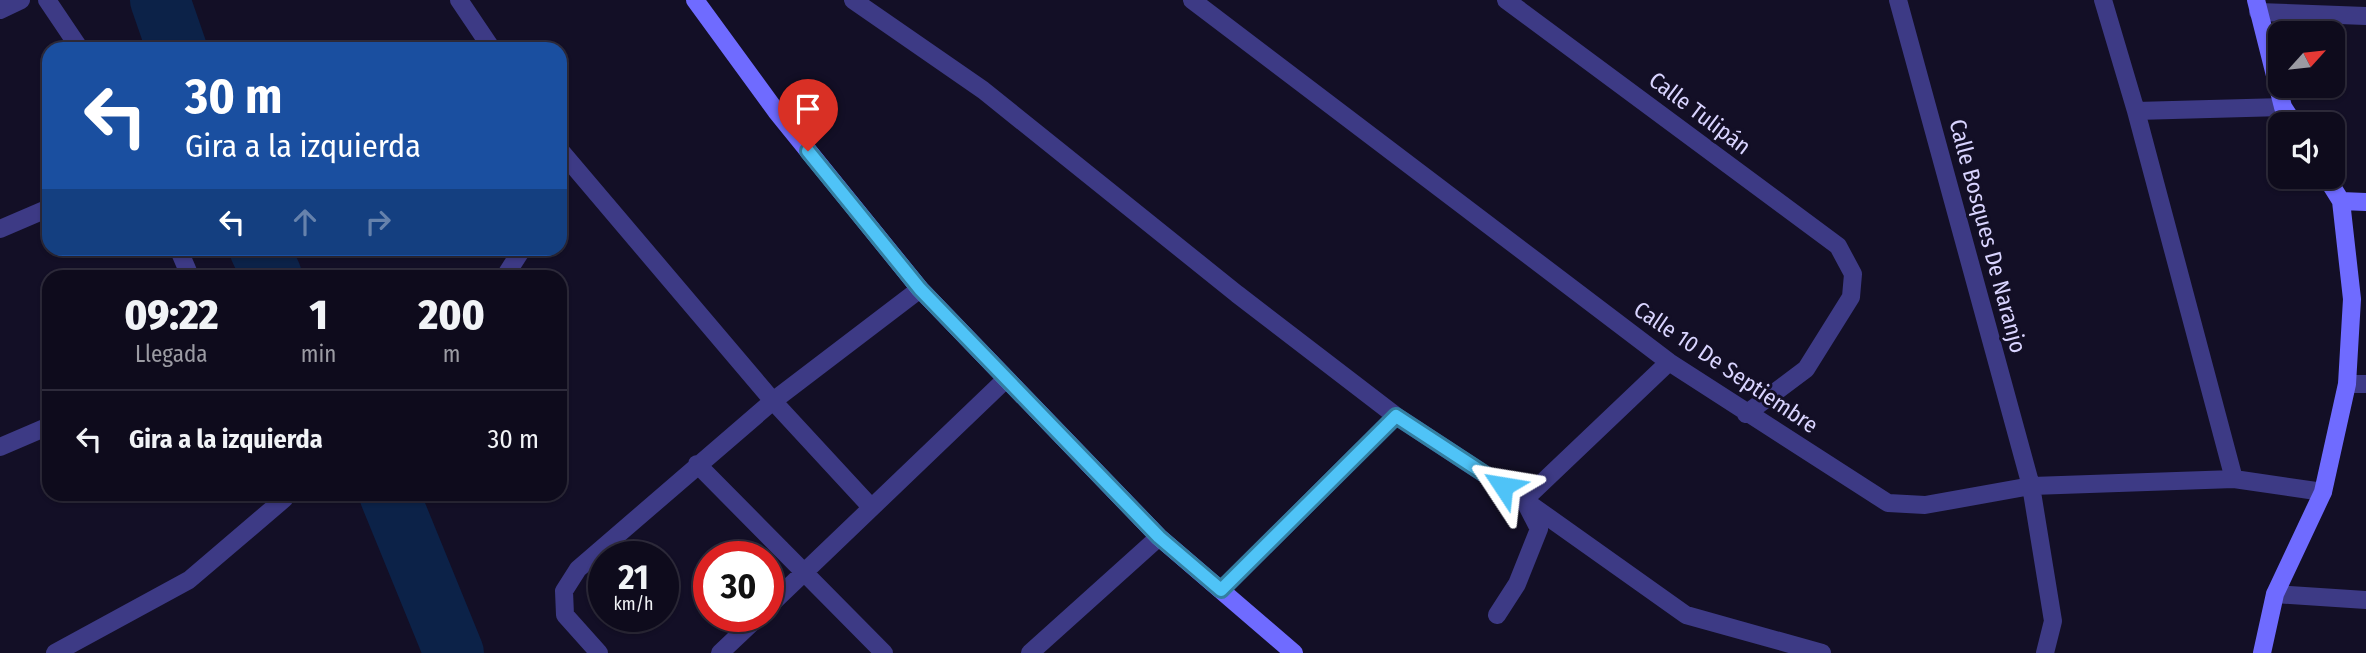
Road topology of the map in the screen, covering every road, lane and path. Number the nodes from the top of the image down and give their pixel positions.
1 (21, 0) edge
2 (47, 0) edge
3 (459, 0) edge
4 (695, 0) edge
5 (853, 0) edge
6 (1192, 0) edge
7 (1506, 0) edge
8 (1898, 0) edge
9 (2103, 0) edge
10 (2257, 6) edge
11 (0, 10) edge
12 (2366, 16) edge
13 (75, 42) edge
14 (487, 42) edge
15 (2283, 107) junction
16 (2136, 111) junction
17 (2286, 112) edge
18 (567, 165) edge
19 (2334, 189) edge
20 (2341, 201) junction
21 (2366, 202) edge
22 (42, 211) edge
23 (0, 229) edge
24 (920, 289) junction
25 (1669, 362) junction
26 (1006, 379) junction
27 (2347, 384) junction
28 (2366, 384) edge
29 (773, 401) junction
30 (1746, 414) junction
31 (1396, 416) junction
32 (42, 429) edge
33 (0, 447) edge
34 (697, 464) junction
35 (2234, 479) junction
36 (2031, 486) junction
37 (2323, 492) junction
38 (1524, 500) junction
39 (282, 501) edge
40 (871, 507) junction
41 (1159, 537) junction
42 (806, 572) junction
43 (1221, 590) junction
44 (784, 592) edge
45 (2275, 594) junction
46 (2366, 600) edge
47 (1497, 615) dead end
48 (742, 632) edge
49 (55, 653) edge
50 (598, 653) edge
51 (720, 653) edge
52 (884, 653) edge
53 (1030, 653) edge
54 (1294, 653) edge
55 (1822, 653) edge
56 (2045, 653) edge
57 (2262, 653) edge

1 - 11 street
2 - 13 street
3 - 14 street
4 - 24 main road
5 - 31 street
6 - 25 street, Calle 10 De Septiembre
7 - 30 street, Calle Tulipán
8 - 36 street, Calle Bosques De Naranjo
9 - 16 street
10 - 12 street
10 - 15 main road
15 - 16 street
15 - 17 main road
16 - 35 street
18 - 29 street
19 - 20 main road
20 - 21 main road
20 - 27 main road
22 - 23 street
24 - 26 main road
24 - 29 street
25 - 30 street, Calle 10 De Septiembre
25 - 38 street
26 - 40 street
26 - 41 main road
27 - 28 street
27 - 37 main road
29 - 34 street
29 - 40 street
30 - 36 street, Calle 10 De Septiembre
31 - 38 street
31 - 43 street
32 - 33 street
34 - 42 street
34 - 50 street
35 - 36 street, Calle 10 De Septiembre
35 - 37 street, Calle 10 De Septiembre
36 - 56 street, Calle Bosques De Naranjo
37 - 45 main road
38 - 47 street
38 - 55 street
39 - 49 street
40 - 42 street
41 - 43 main road
41 - 53 street
42 - 44 street
42 - 52 street
43 - 54 main road
45 - 46 street
45 - 57 main road
48 - 51 street

